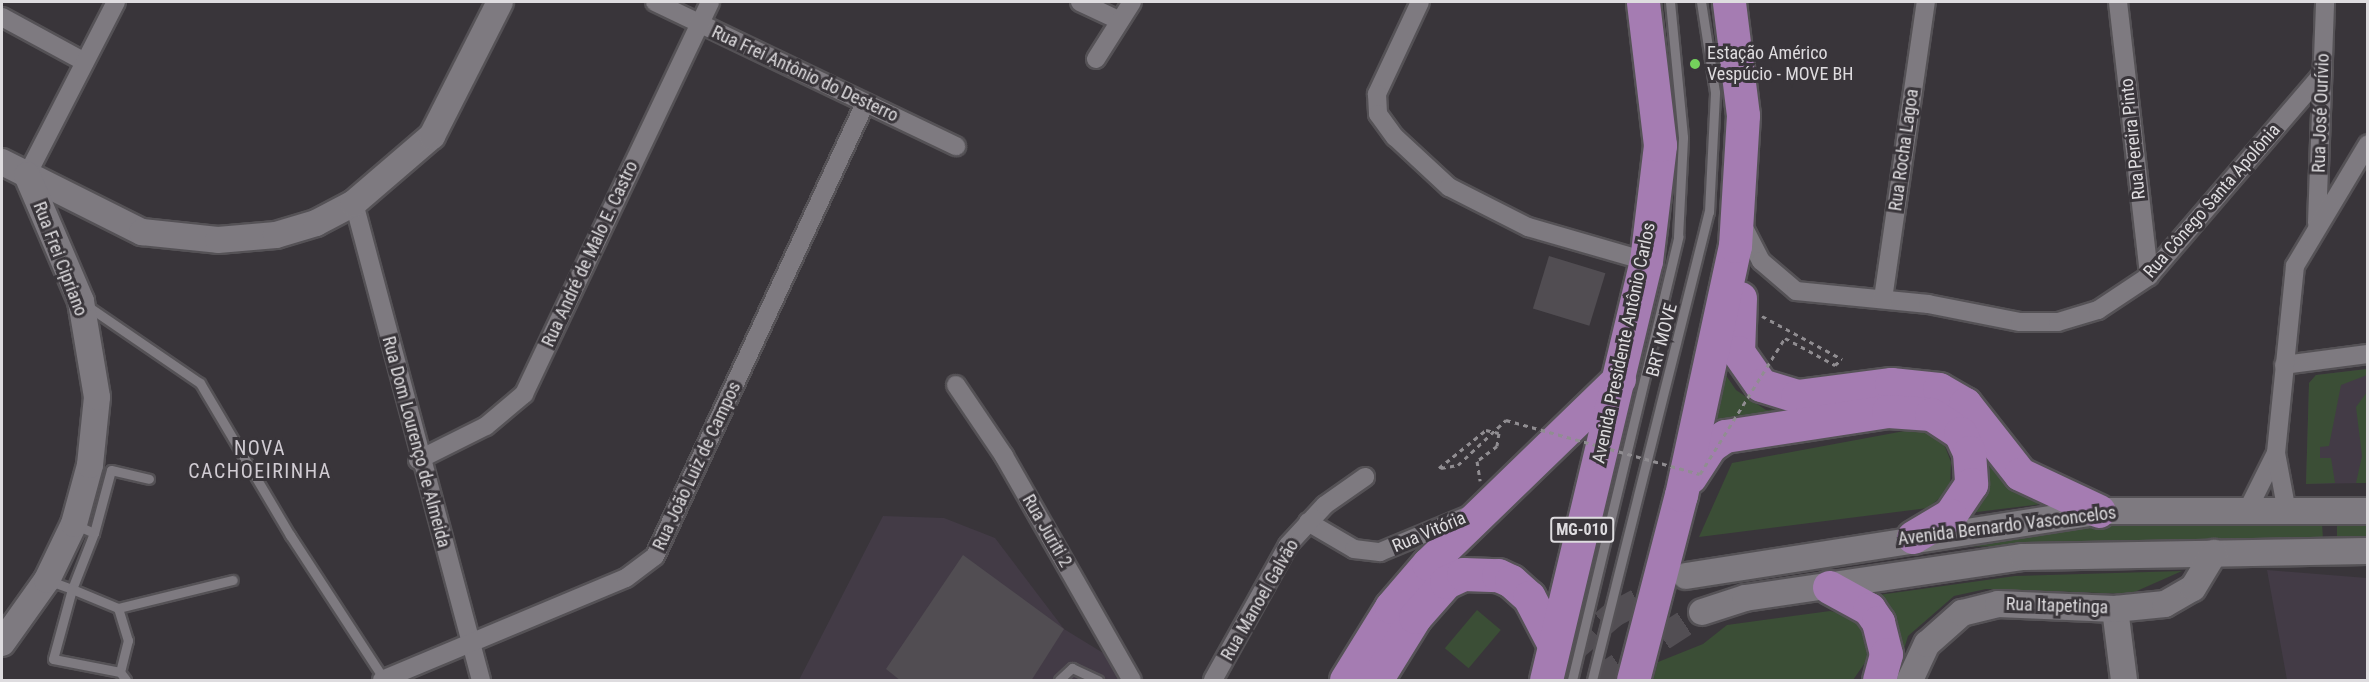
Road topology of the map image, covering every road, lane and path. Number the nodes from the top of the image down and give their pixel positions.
1 (116, 2) edge
2 (500, 2) edge
3 (655, 2) edge
4 (710, 2) edge
5 (1080, 2) edge
6 (1132, 2) edge
7 (1420, 2) edge
8 (1643, 2) edge
9 (1670, 2) edge
10 (1701, 2) edge
11 (1729, 2) edge
12 (1926, 2) edge
13 (2118, 2) edge
14 (2325, 2) edge
15 (2, 16) edge
16 (1118, 20) junction
17 (699, 24) junction
18 (1096, 59) dead end
19 (85, 62) junction
20 (2322, 74) junction
21 (866, 103) junction
22 (2367, 144) edge
23 (956, 146) dead end
24 (2, 162) edge
25 (27, 175) junction
26 (354, 203) junction
27 (1738, 216) junction
28 (2317, 225) junction
29 (1733, 258) junction
30 (1646, 261) junction
31 (2149, 276) junction
32 (1883, 299) junction
33 (81, 301) junction
34 (1741, 307) junction
35 (2367, 354) edge
36 (2284, 365) junction
37 (1619, 379) junction
38 (956, 385) dead end
39 (2276, 453) junction
40 (418, 460) junction
41 (1365, 477) dead end
42 (150, 479) dead end
43 (1681, 495) junction
44 (1491, 505) junction
45 (2099, 511) junction
46 (2247, 511) junction
47 (2367, 511) edge
48 (2287, 512) junction
49 (1308, 522) junction
50 (84, 529) junction
51 (1913, 537) junction
52 (2367, 551) edge
53 (2214, 553) junction
54 (1686, 576) tunnel mouth
55 (47, 580) junction
56 (233, 580) dead end
57 (1829, 587) junction
58 (72, 589) junction
59 (118, 608) junction
60 (2115, 609) junction
61 (1702, 612) tunnel mouth
62 (2, 643) edge
63 (472, 644) junction
64 (1554, 645) junction
65 (120, 672) junction
66 (1634, 679) edge
67 (383, 680) edge
68 (126, 681) edge
69 (481, 681) edge
70 (1059, 681) edge
71 (1098, 681) edge
72 (1132, 681) edge
73 (1213, 681) edge
74 (1346, 681) edge
75 (1376, 681) edge
76 (1546, 681) edge
77 (1572, 681) edge
78 (1592, 681) edge
79 (1879, 681) edge
80 (1911, 681) edge
81 (2124, 681) edge

1 - 19 street
2 - 26 street
3 - 17 street, Rua Frei Antônio do Desterro
4 - 17 street, Rua André de Malo E. Castro
5 - 16 street
6 - 16 street
7 - 30 street
8 - 30 highway, Avenida Presidente Antônio Carlos / MG-010
9 - 77 lane, BRT MOVE
10 - 78 lane, BRT MOVE
11 - 27 highway
12 - 32 street, Rua Rocha Lagoa
13 - 31 street, Rua Pereira Pinto
14 - 20 street, Rua José Ourívio
15 - 19 street
16 - 18 street
17 - 21 street, Rua Frei Antônio do Desterro
17 - 40 street, Rua André de Malo E. Castro
19 - 25 street
20 - 28 street, Rua José Ourívio
20 - 31 street, Rua Cônego Santa Apolônia
21 - 23 street, Rua Frei Antônio do Desterro
21 - 63 street, Rua João Luiz de Campos
22 - 28 street
24 - 25 street
25 - 26 street
25 - 33 street, Rua Frei Cipriano
26 - 40 street, Rua Dom Lourenço de Almeida
27 - 29 highway
27 - 32 street, Rua Cônego Santa Apolônia
28 - 36 street
29 - 34 highway
29 - 43 highway
30 - 37 highway, Avenida Presidente Antônio Carlos / MG-010
31 - 32 street, Rua Cônego Santa Apolônia
33 - 50 street, Rua Frei Cipriano
33 - 67 lane
34 - 44 path, bridge
34 - 45 highway
35 - 36 street
36 - 39 street
37 - 44 highway
37 - 64 highway, Avenida Presidente Antônio Carlos / MG-010
38 - 72 street, Rua Juriti 2
39 - 46 street
39 - 48 street
40 - 63 street, Rua Dom Lourenço de Almeida
41 - 49 street, Rua Manoel Galvão
42 - 50 lane
43 - 51 highway
43 - 66 highway
44 - 49 street, Rua Vitória
44 - 74 highway
45 - 46 street, Avenida Bernardo Vasconcelos
45 - 51 street, Avenida Bernardo Vasconcelos
46 - 48 street, Avenida Bernardo Vasconcelos
47 - 48 street, Avenida Bernardo Vasconcelos
49 - 73 street, Rua Manoel Galvão
50 - 55 street, Rua Frei Cipriano
50 - 58 lane
51 - 54 street, Avenida Bernardo Vasconcelos
52 - 53 street, Avenida Bernardo Vasconcelos
53 - 57 street, Avenida Bernardo Vasconcelos
53 - 60 street, Rua Itapetinga
55 - 58 lane
55 - 62 street, Rua Frei Cipriano
56 - 59 lane
57 - 61 street, Avenida Bernardo Vasconcelos
57 - 79 highway
58 - 59 lane
58 - 65 lane
59 - 65 lane
60 - 80 street, Rua Itapetinga
60 - 81 street
63 - 67 street, Rua João Luiz de Campos
63 - 69 street, Rua Dom Lourenço de Almeida
64 - 75 highway
64 - 76 highway, Avenida Presidente Antônio Carlos / MG-010
65 - 68 lane
70 - 71 lane

